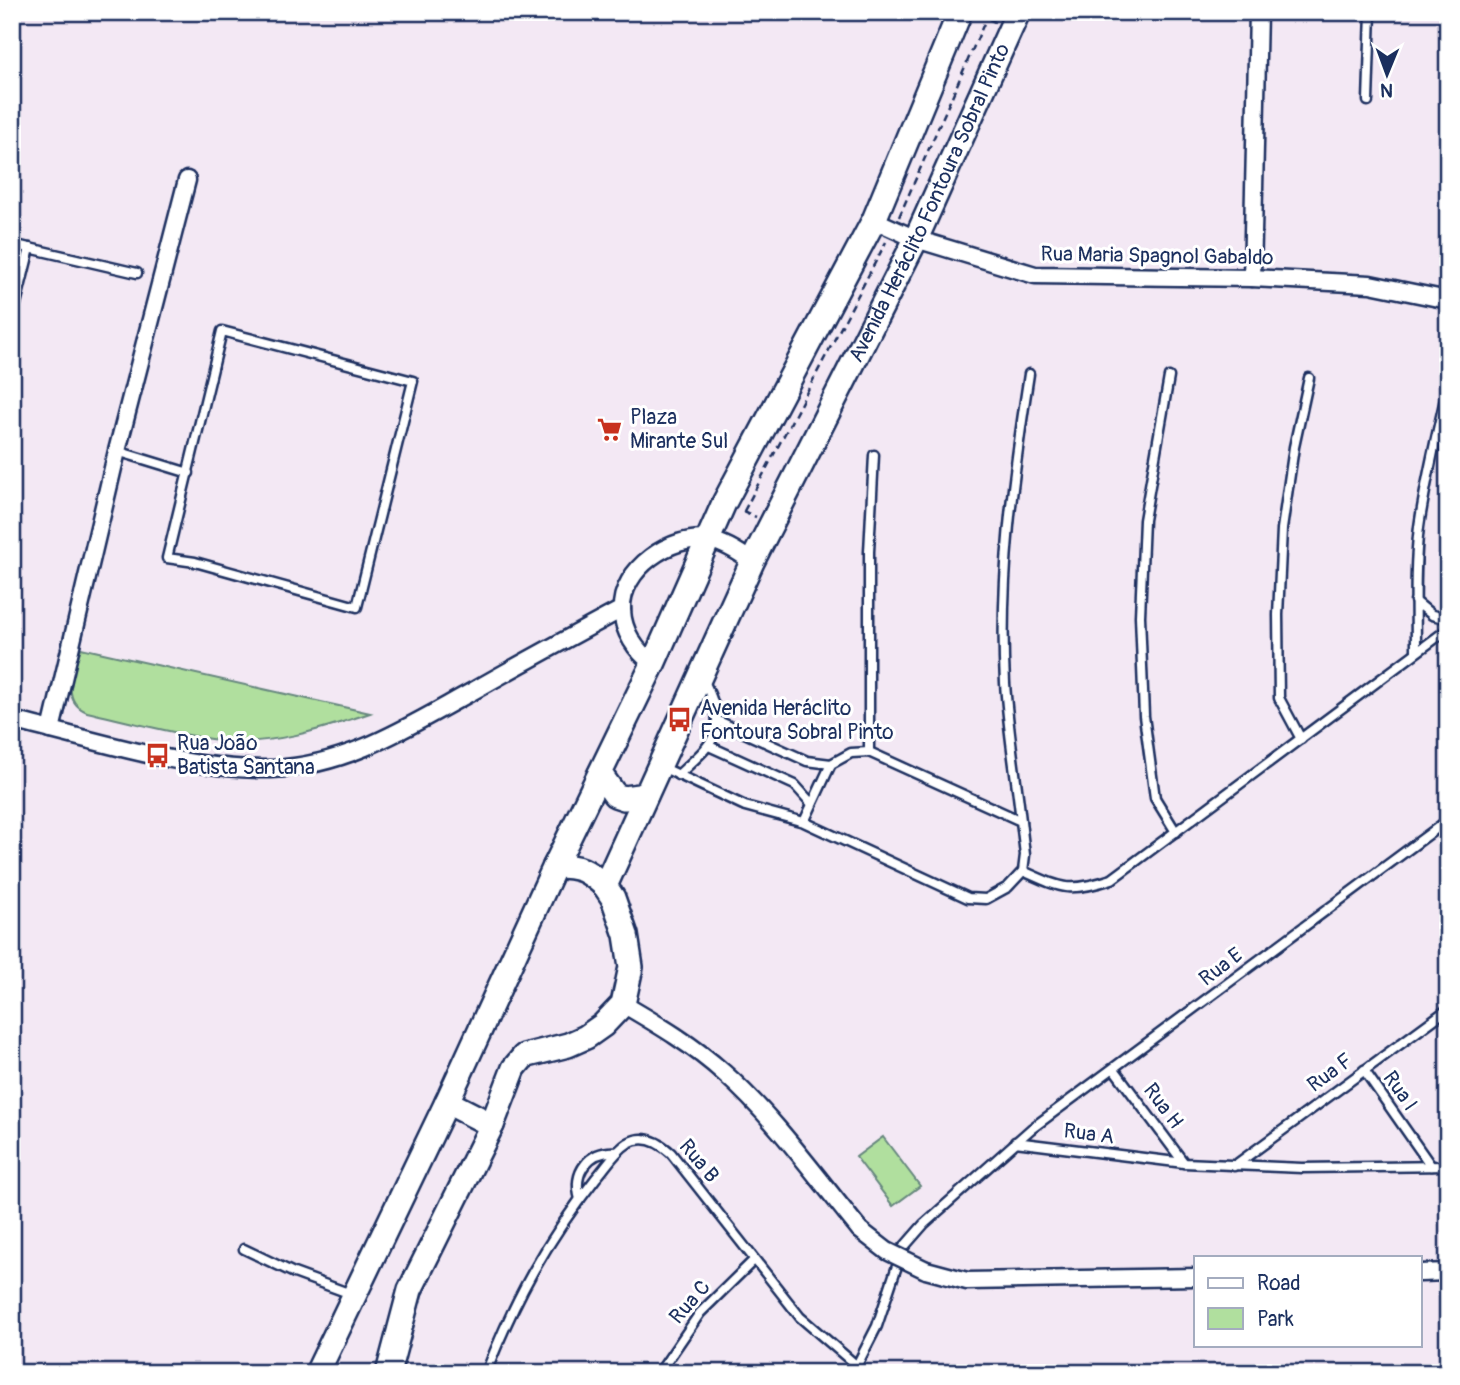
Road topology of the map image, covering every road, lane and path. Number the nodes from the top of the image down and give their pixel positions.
1 (960, 12) edge
2 (974, 12) edge
3 (1258, 12) edge
4 (1371, 12) edge
5 (1014, 20) edge
6 (1368, 101) dead end
7 (187, 180) dead end
8 (878, 209) junction
9 (920, 230) junction
10 (12, 244) edge
11 (861, 245) junction
12 (30, 248) junction
13 (903, 265) junction
14 (137, 273) dead end
15 (1252, 278) junction
16 (1448, 300) edge
17 (12, 320) edge
18 (1029, 374) dead end
19 (1169, 377) dead end
20 (1309, 378) dead end
21 (1445, 399) dead end
22 (117, 451) junction
23 (874, 455) dead end
24 (189, 473) junction
25 (724, 503) junction
26 (771, 525) junction
27 (709, 540) junction
28 (752, 562) junction
29 (1416, 601) junction
30 (622, 609) junction
31 (1448, 619) edge
32 (1448, 629) edge
33 (1416, 652) junction
34 (653, 664) junction
35 (701, 674) junction
36 (12, 720) edge
37 (718, 721) junction
38 (51, 730) junction
39 (1301, 738) junction
40 (709, 746) junction
41 (869, 752) junction
42 (831, 764) junction
43 (669, 770) junction
44 (600, 774) junction
45 (646, 795) junction
46 (812, 804) junction
47 (1021, 821) junction
48 (1447, 821) edge
49 (804, 822) junction
50 (1176, 832) junction
51 (555, 866) junction
52 (1023, 871) junction
53 (605, 886) junction
54 (623, 1004) junction
55 (1448, 1009) edge
56 (1114, 1069) junction
57 (1364, 1070) junction
58 (447, 1102) junction
59 (492, 1125) junction
60 (1014, 1142) junction
61 (617, 1152) junction
62 (1184, 1163) junction
63 (1234, 1166) junction
64 (1431, 1166) junction
65 (1448, 1166) edge
66 (580, 1199) junction
67 (244, 1249) dead end
68 (754, 1260) junction
69 (1448, 1272) edge
70 (1422, 1273) edge
71 (1194, 1276) edge
72 (354, 1295) junction
73 (855, 1369) edge
74 (317, 1373) edge
75 (388, 1373) edge
76 (486, 1373) edge
77 (659, 1373) edge

1 - 8 street, Avenida Heráclito Fontoura Sobral Pinto
2 - 5 path
3 - 15 street
4 - 6 lane
5 - 9 street, Avenida Heráclito Fontoura Sobral Pinto
7 - 22 street
8 - 9 street, Rua Maria Spagnol Gabaldo
8 - 9 path
8 - 11 street, Avenida Heráclito Fontoura Sobral Pinto
9 - 13 street, Avenida Heráclito Fontoura Sobral Pinto
9 - 15 street, Rua Maria Spagnol Gabaldo
10 - 12 lane
11 - 13 path
11 - 25 street, Avenida Heráclito Fontoura Sobral Pinto
12 - 14 lane
12 - 17 lane
13 - 26 street, Avenida Heráclito Fontoura Sobral Pinto
15 - 16 street, Rua Maria Spagnol Gabaldo
18 - 47 lane
19 - 50 lane
20 - 39 lane
21 - 29 lane
22 - 24 lane
22 - 38 street
23 - 41 lane
24 - 24 lane
25 - 26 path
25 - 27 street, Avenida Heráclito Fontoura Sobral Pinto
26 - 28 street, Avenida Heráclito Fontoura Sobral Pinto
27 - 28 street
27 - 30 street
27 - 34 street, Avenida Heráclito Fontoura Sobral Pinto
28 - 35 street, Avenida Heráclito Fontoura Sobral Pinto
29 - 31 lane
29 - 33 lane
30 - 34 street
30 - 38 street
32 - 33 lane
33 - 39 lane
34 - 44 street, Avenida Heráclito Fontoura Sobral Pinto
35 - 37 lane
35 - 43 street, Avenida Heráclito Fontoura Sobral Pinto
36 - 38 street
37 - 40 lane
37 - 42 lane
39 - 50 lane
40 - 43 lane
40 - 46 lane
41 - 42 lane
41 - 47 lane
42 - 46 lane
43 - 45 street, Avenida Heráclito Fontoura Sobral Pinto
43 - 49 lane
44 - 45 street
44 - 51 street, Avenida Heráclito Fontoura Sobral Pinto
45 - 53 street, Avenida Heráclito Fontoura Sobral Pinto
46 - 49 lane
47 - 52 lane
48 - 56 lane, Rua E
49 - 52 lane
50 - 52 lane
51 - 53 street
51 - 58 street, Avenida Heráclito Fontoura Sobral Pinto
53 - 54 street
54 - 59 street
54 - 71 street, bridge
55 - 57 lane, Rua F
56 - 60 lane, Rua E
56 - 62 lane, Rua H
57 - 63 lane, Rua F
57 - 64 lane, Rua I
58 - 59 street
58 - 72 street, Avenida Heráclito Fontoura Sobral Pinto
59 - 75 street
60 - 62 lane, Rua A
60 - 73 lane
61 - 66 lane
61 - 66 lane, Rua B
61 - 68 lane, Rua B
62 - 63 lane, Rua A
63 - 64 lane, Rua A
64 - 65 lane, Rua A
66 - 76 lane
67 - 72 lane
68 - 73 lane, Rua B
68 - 77 lane, Rua C
69 - 70 street
72 - 74 street, Avenida Heráclito Fontoura Sobral Pinto

